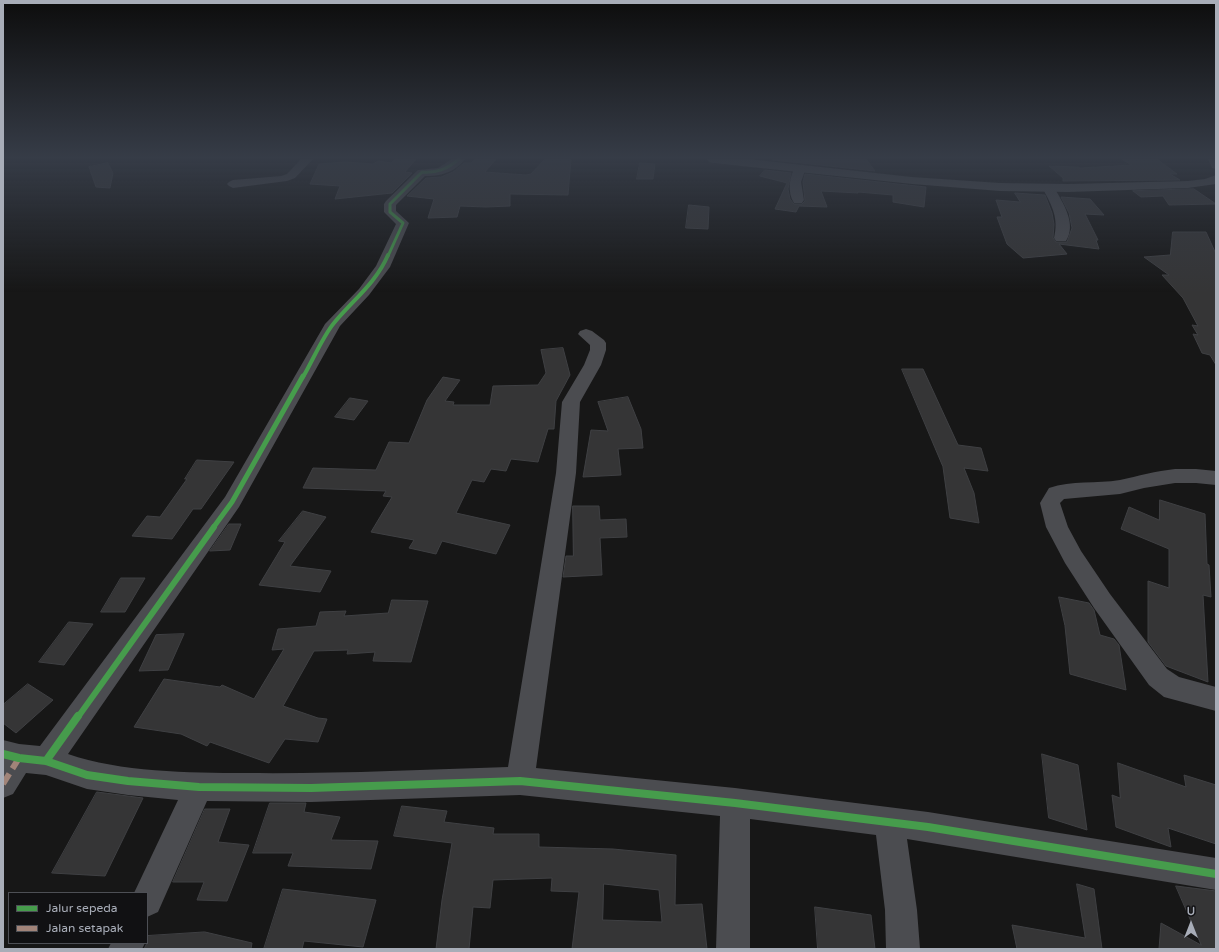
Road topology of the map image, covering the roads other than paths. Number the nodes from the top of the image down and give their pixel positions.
1 (391, 203) edge
2 (1058, 203) edge
3 (1062, 238) dead end
4 (586, 334) dead end
5 (1216, 478) edge
6 (1216, 699) edge
7 (23, 758) edge
8 (520, 781) junction
9 (3, 784) edge
10 (199, 787) junction
11 (735, 803) junction
12 (890, 823) junction
13 (1216, 874) edge
14 (148, 899) edge
15 (733, 949) edge
16 (904, 949) edge

1 - 7 street
2 - 3 street
4 - 8 street
5 - 6 street
7 - 9 street
7 - 10 street
8 - 10 street
8 - 11 street
10 - 14 street
11 - 12 street
11 - 15 street
12 - 13 street
12 - 16 street

